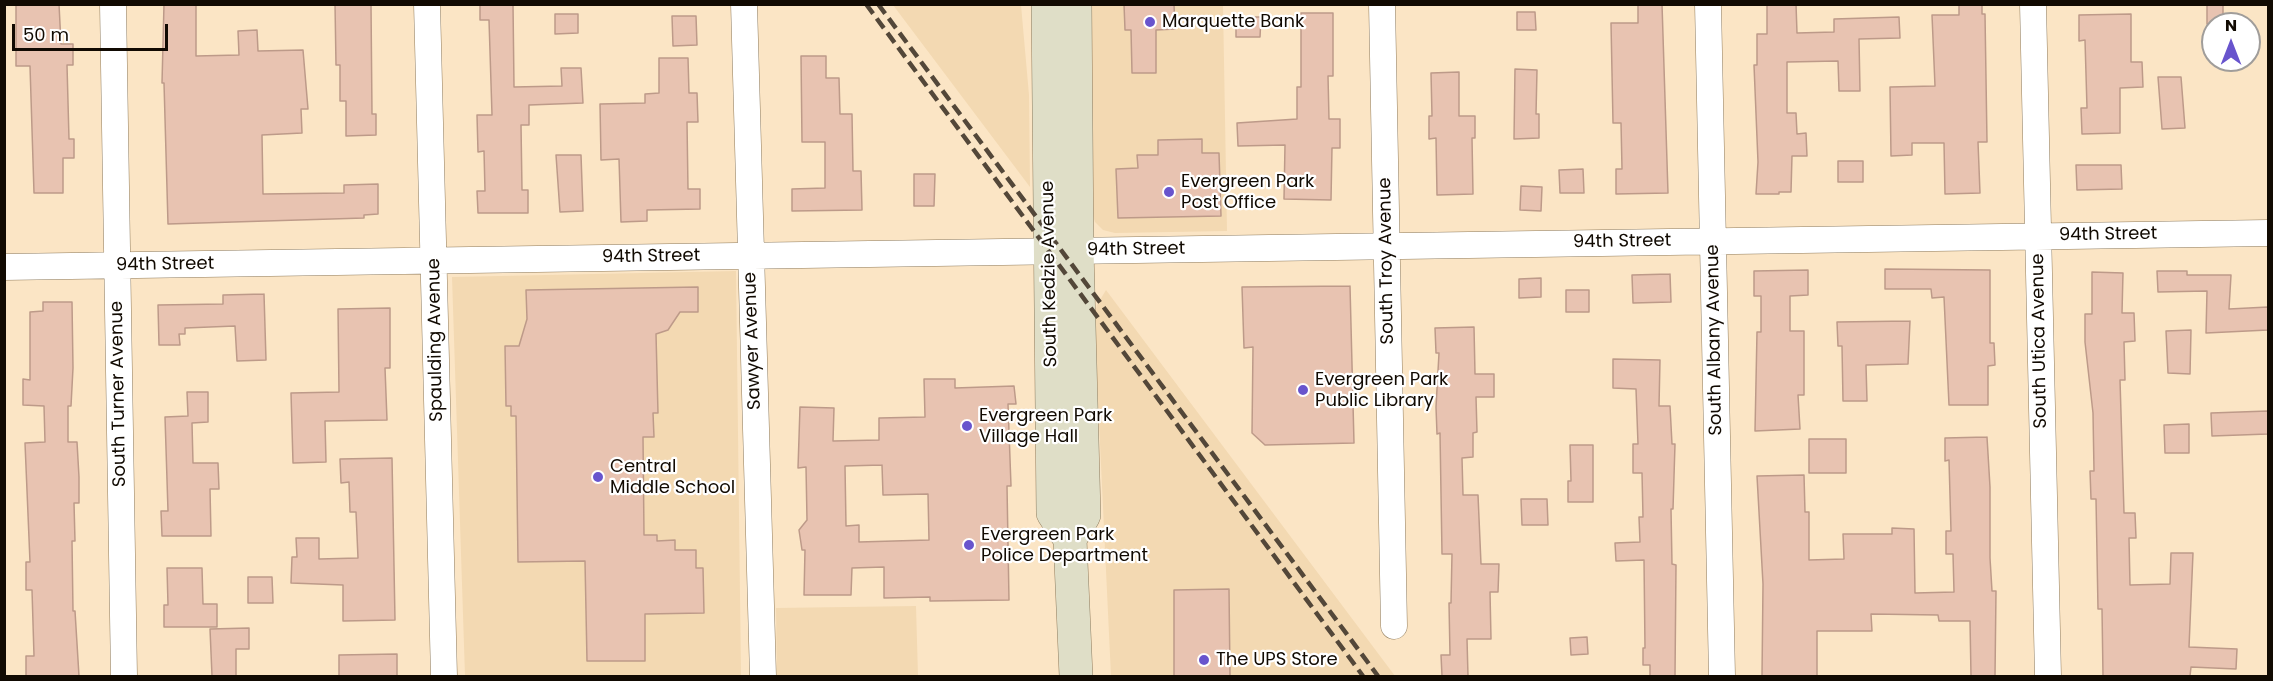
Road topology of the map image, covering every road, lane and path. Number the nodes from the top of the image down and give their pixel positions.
1 (113, 4) edge
2 (427, 4) edge
3 (744, 4) edge
4 (1048, 4) edge
5 (1075, 4) edge
6 (1382, 4) edge
7 (1707, 4) edge
8 (2033, 4) edge
9 (2268, 233) edge
10 (2038, 237) junction
11 (1713, 241) junction
12 (1387, 246) junction
13 (1063, 251) junction
14 (750, 255) junction
15 (434, 260) junction
16 (117, 265) junction
17 (4, 267) edge
18 (1394, 626) dead end
19 (124, 676) edge
20 (444, 676) edge
21 (763, 676) edge
22 (1076, 676) edge
23 (1722, 676) edge
24 (2048, 676) edge

1 - 16 street, South Turner Avenue
2 - 15 street, Spaulding Avenue
3 - 14 street, Sawyer Avenue
4 - 13 main road, South Kedzie Avenue
5 - 13 main road, South Kedzie Avenue
6 - 12 street, South Troy Avenue
7 - 11 street, South Albany Avenue
8 - 10 street, South Utica Avenue
9 - 10 street, 94th Street
10 - 11 street, 94th Street
10 - 24 street, South Utica Avenue
11 - 12 street, 94th Street
11 - 23 street, South Albany Avenue
12 - 13 street, 94th Street
12 - 18 street, South Troy Avenue
13 - 14 street, 94th Street
13 - 22 main road, South Kedzie Avenue
14 - 15 street, 94th Street
14 - 21 street, Sawyer Avenue
15 - 16 street, 94th Street
15 - 20 street, Spaulding Avenue
16 - 17 street, 94th Street
16 - 19 street, South Turner Avenue

